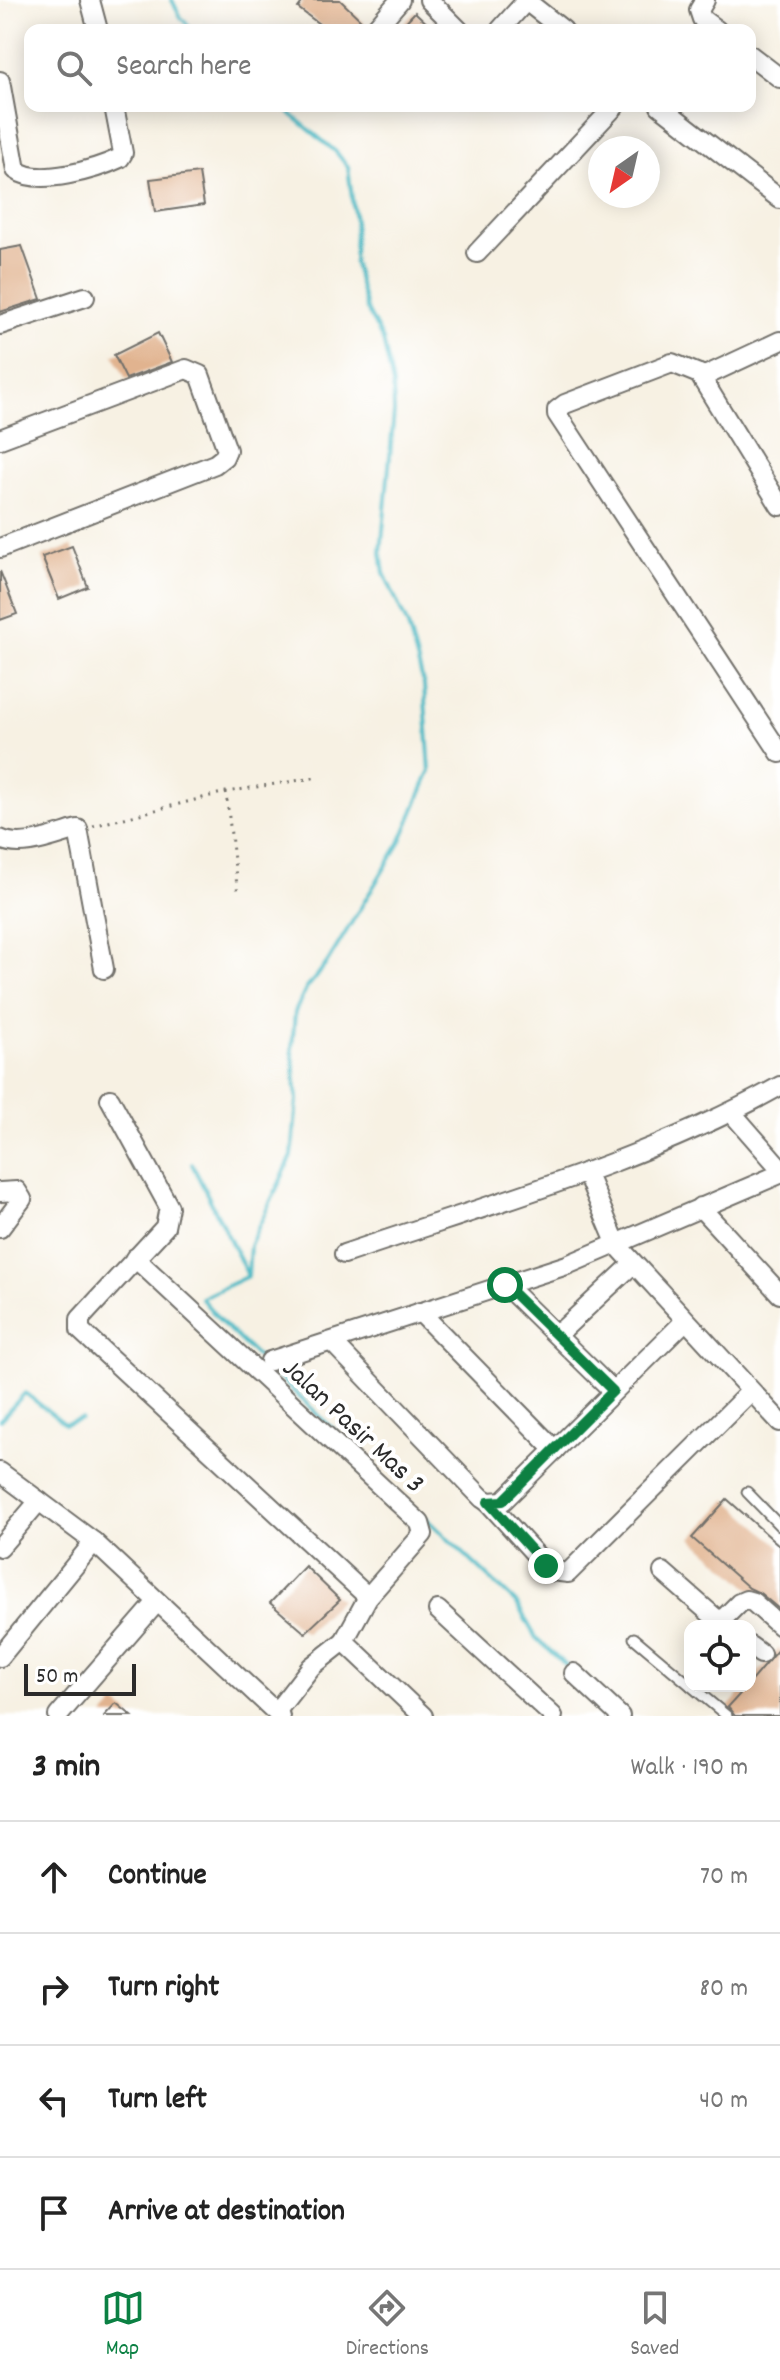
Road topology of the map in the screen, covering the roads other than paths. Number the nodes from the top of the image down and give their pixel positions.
1 (90, 0) edge
2 (400, 0) edge
3 (429, 0) edge
4 (705, 0) edge
5 (526, 1) edge
6 (96, 24) edge
7 (379, 24) edge
8 (453, 24) edge
9 (505, 24) edge
10 (555, 24) edge
11 (710, 24) edge
12 (756, 60) edge
13 (780, 78) edge
14 (0, 81) edge
15 (115, 112) edge
16 (609, 112) edge
17 (668, 112) edge
18 (780, 199) edge
19 (477, 253) dead end
20 (85, 297) dead end
21 (0, 325) edge
22 (780, 341) edge
23 (699, 374) junction
24 (0, 439) edge
25 (780, 506) edge
26 (0, 548) edge
27 (780, 753) edge
28 (0, 839) edge
29 (104, 969) dead end
30 (780, 1086) edge
31 (110, 1099) dead end
32 (732, 1113) junction
33 (780, 1168) edge
34 (586, 1172) junction
35 (780, 1174) edge
36 (8, 1191) edge
37 (700, 1207) junction
38 (0, 1228) edge
39 (617, 1245) junction
40 (344, 1254) dead end
41 (135, 1258) junction
42 (633, 1264) junction
43 (505, 1285) junction
44 (780, 1294) edge
45 (420, 1312) junction
46 (685, 1321) junction
47 (557, 1335) junction
48 (332, 1342) junction
49 (270, 1361) dead end
50 (613, 1391) junction
51 (750, 1392) junction
52 (780, 1422) edge
53 (555, 1450) junction
54 (0, 1472) edge
55 (747, 1492) dead end
56 (39, 1501) junction
57 (488, 1502) junction
58 (780, 1526) edge
59 (94, 1542) junction
60 (0, 1547) edge
61 (663, 1572) dead end
62 (368, 1597) junction
63 (157, 1602) junction
64 (438, 1610) dead end
65 (718, 1620) edge
66 (726, 1620) edge
67 (780, 1626) edge
68 (634, 1638) dead end
69 (344, 1641) junction
70 (0, 1657) edge
71 (574, 1673) dead end
72 (684, 1680) edge
73 (698, 1692) edge
74 (278, 1714) edge
75 (58, 1716) edge
76 (423, 1716) edge
77 (553, 1716) edge
78 (620, 1716) edge
79 (727, 1716) edge

1 - 6 street
2 - 7 street
3 - 8 street
4 - 11 street
5 - 9 street
5 - 10 street
12 - 13 street
14 - 15 street
16 - 19 street
17 - 18 street
20 - 21 street
22 - 23 street
23 - 25 street
23 - 27 street
24 - 26 street
28 - 29 street
30 - 32 street
31 - 41 street
32 - 33 street
32 - 34 street
34 - 39 street
34 - 40 street
35 - 37 street
36 - 38 street
37 - 39 street
37 - 44 street
39 - 42 street
39 - 43 street
41 - 62 street, Jalan Pasir Mas 3
41 - 62 street
42 - 46 street
42 - 47 street
43 - 45 street
43 - 47 street
45 - 48 street
45 - 53 street
46 - 50 street
46 - 51 street
47 - 50 street
48 - 49 street
48 - 57 street
50 - 53 street
51 - 52 street
51 - 57 street
53 - 57 street
54 - 56 street
55 - 58 lane
56 - 59 street
56 - 60 street
59 - 63 street
59 - 70 street
61 - 65 street
62 - 69 street, Jalan Pasir Mas 3
63 - 74 street
63 - 75 street
64 - 77 street
66 - 67 street
68 - 72 lane
69 - 74 street
69 - 76 street
71 - 78 street
73 - 79 lane

